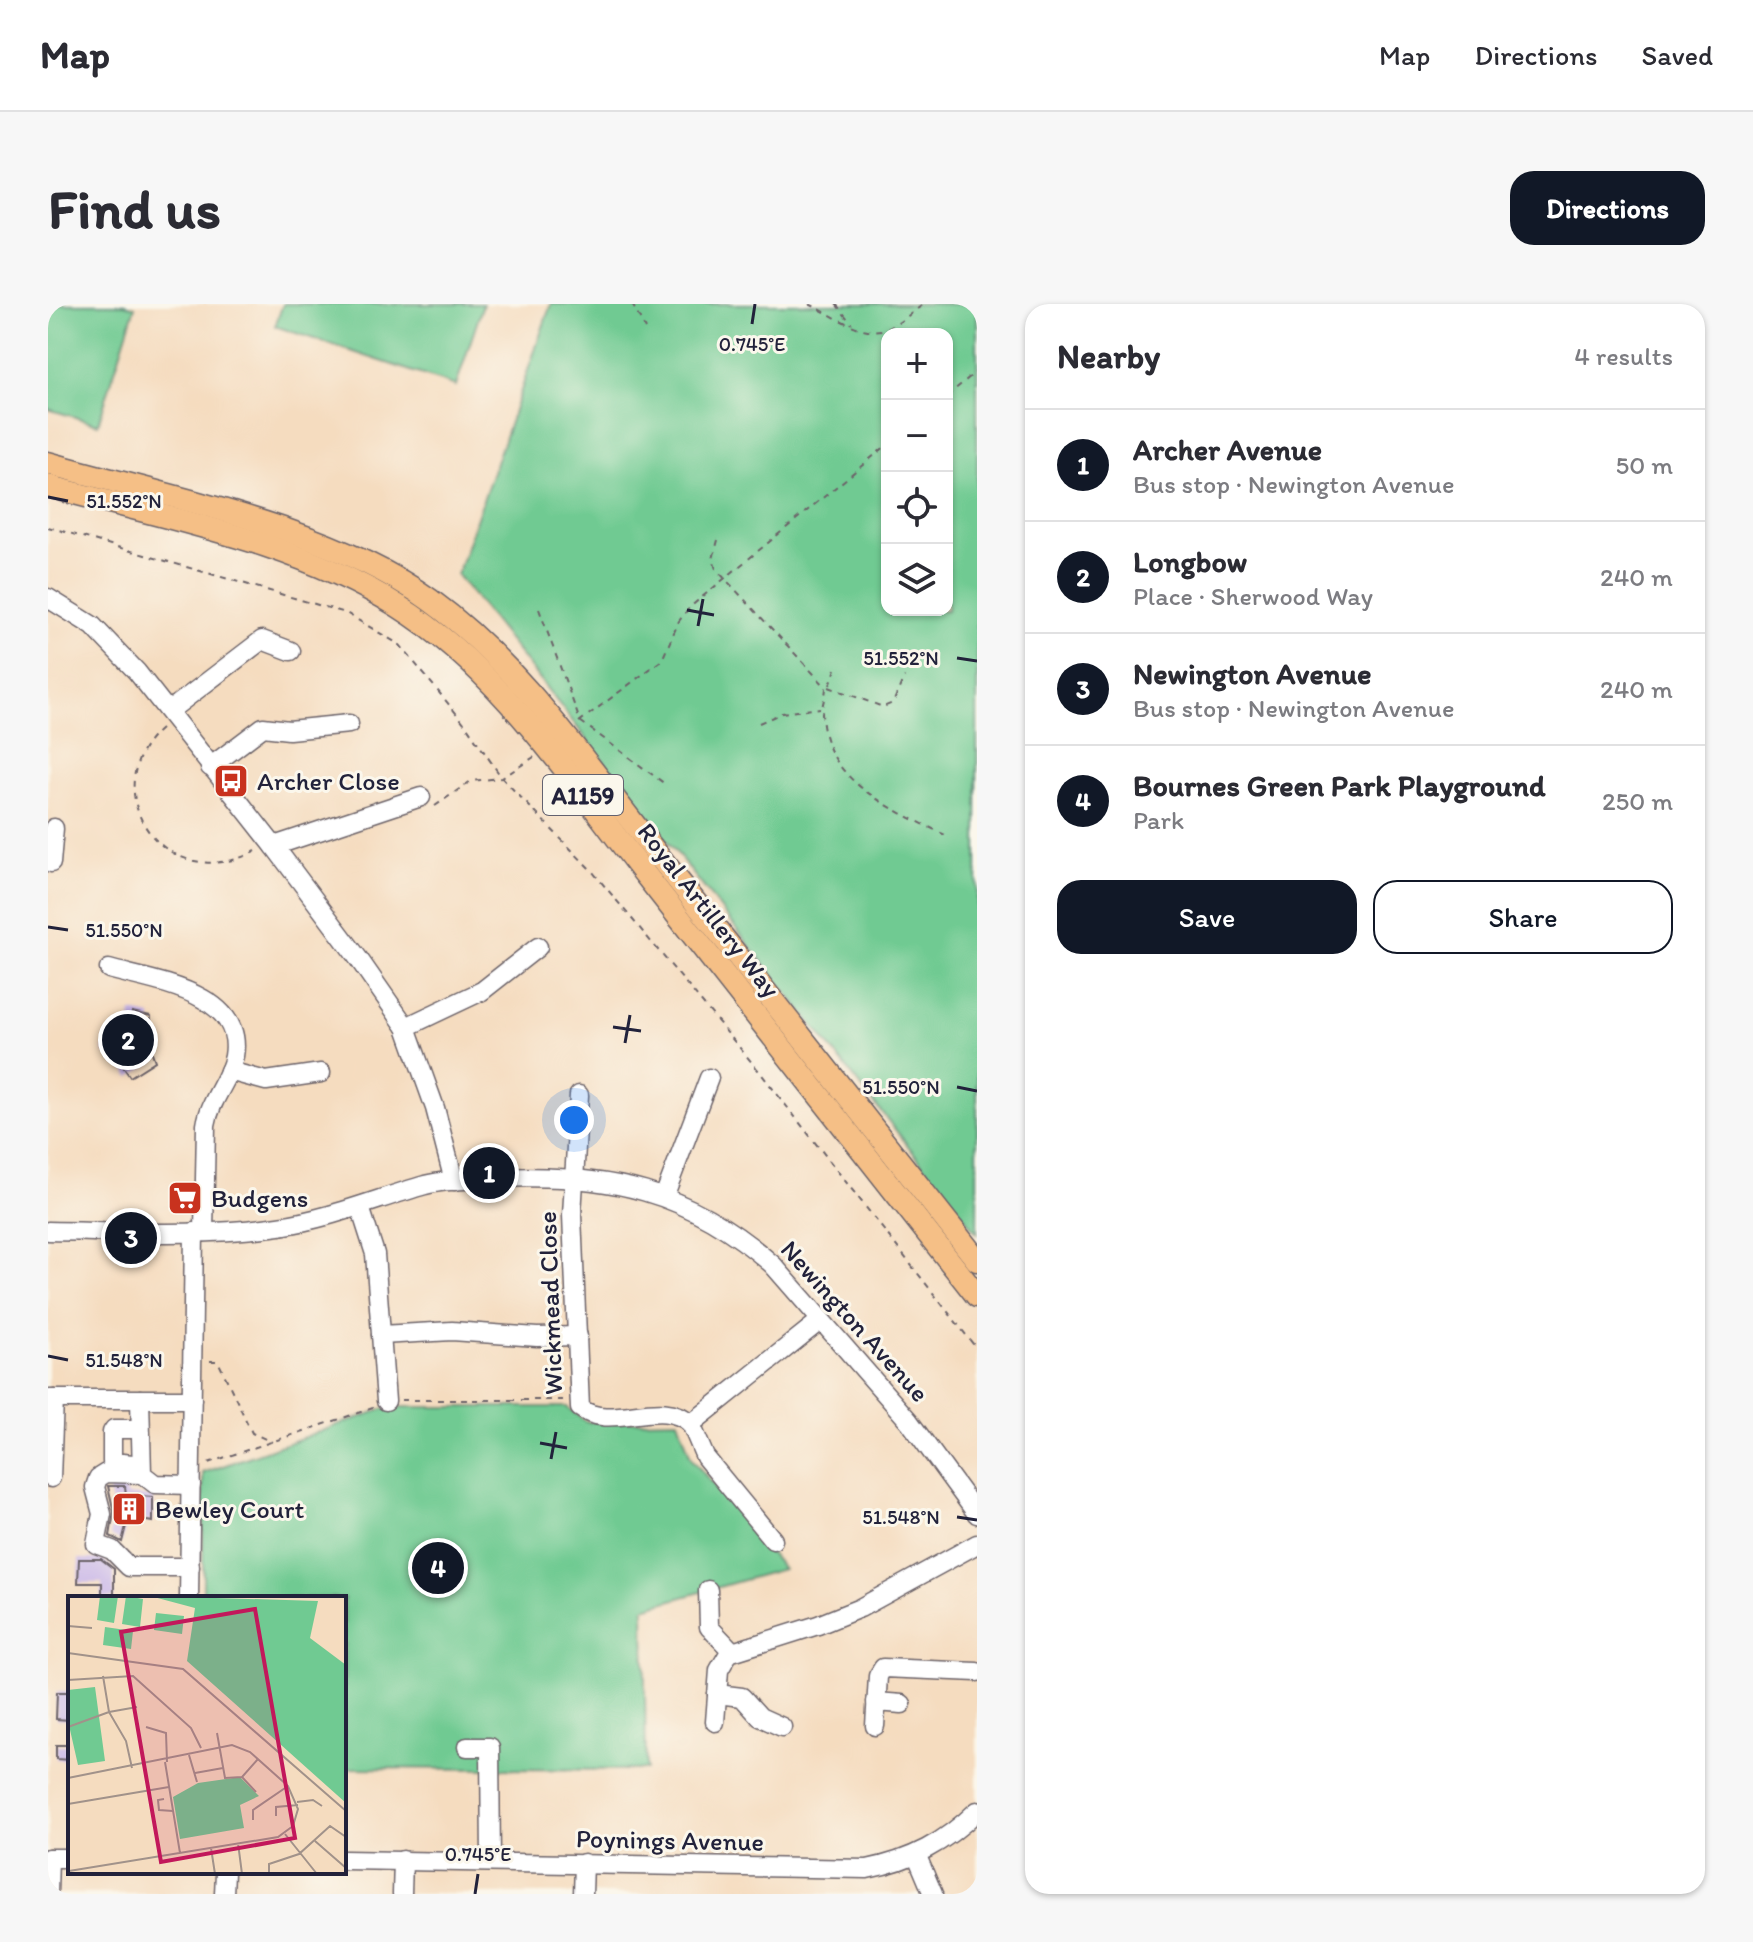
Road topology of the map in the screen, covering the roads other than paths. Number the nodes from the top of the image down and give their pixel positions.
1 (48, 463) edge
2 (48, 486) edge
3 (48, 598) edge
4 (291, 651) dead end
5 (172, 715) junction
6 (349, 724) dead end
7 (210, 767) junction
8 (421, 797) road end
9 (57, 828) edge
10 (272, 843) junction
11 (51, 863) dead end
12 (538, 947) dead end
13 (109, 969) dead end
14 (406, 1027) junction
15 (229, 1071) junction
16 (321, 1073) dead end
17 (709, 1078) dead end
18 (579, 1095) dead end
19 (573, 1176) junction
20 (454, 1181) junction
21 (664, 1197) junction
22 (360, 1207) junction
23 (48, 1231) edge
24 (199, 1232) junction
25 (977, 1260) edge
26 (977, 1296) edge
27 (821, 1320) junction
28 (381, 1335) junction
29 (578, 1336) junction
30 (51, 1399) edge
31 (140, 1399) junction
32 (192, 1399) junction
33 (386, 1401) road end
34 (691, 1424) junction
35 (140, 1429) junction
36 (141, 1469) junction
37 (192, 1477) junction
38 (51, 1478) dead end
39 (977, 1514) edge
40 (773, 1540) dead end
41 (977, 1544) edge
42 (190, 1567) junction
43 (708, 1590) dead end
44 (189, 1596) edge
45 (732, 1651) junction
46 (977, 1672) edge
47 (717, 1694) junction
48 (876, 1702) junction
49 (902, 1704) dead end
50 (715, 1722) dead end
51 (875, 1726) dead end
52 (782, 1727) dead end
53 (467, 1747) dead end
54 (977, 1811) edge
55 (917, 1856) junction
56 (49, 1858) edge
57 (346, 1860) edge
58 (403, 1860) junction
59 (491, 1862) junction
60 (584, 1863) junction
61 (225, 1874) edge
62 (48, 1894) edge
63 (224, 1894) edge
64 (402, 1894) edge
65 (583, 1894) edge
66 (933, 1894) edge

1 - 25 main road, Royal Artillery Way / A1159
2 - 26 main road, Royal Artillery Way / A1159
3 - 5 street
4 - 5 street
5 - 7 street
6 - 7 street
7 - 10 street
8 - 10 street
9 - 11 street
10 - 14 street
12 - 14 street
13 - 15 street
14 - 20 street
15 - 16 street
15 - 24 street
17 - 21 street
18 - 19 street, Wickmead Close
19 - 20 street, Newington Avenue
19 - 21 street, Newington Avenue
19 - 29 street, Wickmead Close
20 - 22 street, Newington Avenue
21 - 27 street, Newington Avenue
22 - 24 street, Newington Avenue
22 - 28 street
23 - 24 street, Newington Avenue
24 - 32 street
27 - 34 street
27 - 39 street, Newington Avenue
28 - 29 street
28 - 33 street
29 - 34 street, Wickmead Close
30 - 31 street
30 - 38 street
31 - 32 street
31 - 35 street
32 - 37 street
34 - 40 street
35 - 36 street
35 - 36 street
36 - 37 street
36 - 42 street
37 - 42 street
41 - 45 street
42 - 44 street
43 - 45 street
45 - 47 street
46 - 48 street
47 - 50 street
47 - 52 street
48 - 49 street
48 - 51 street
53 - 59 street
54 - 55 street, Poynings Avenue
55 - 60 street, Poynings Avenue
55 - 66 street
56 - 62 street
57 - 58 street, Poynings Avenue
58 - 59 street, Poynings Avenue
58 - 64 street
59 - 60 street, Poynings Avenue
60 - 65 street
61 - 63 street

